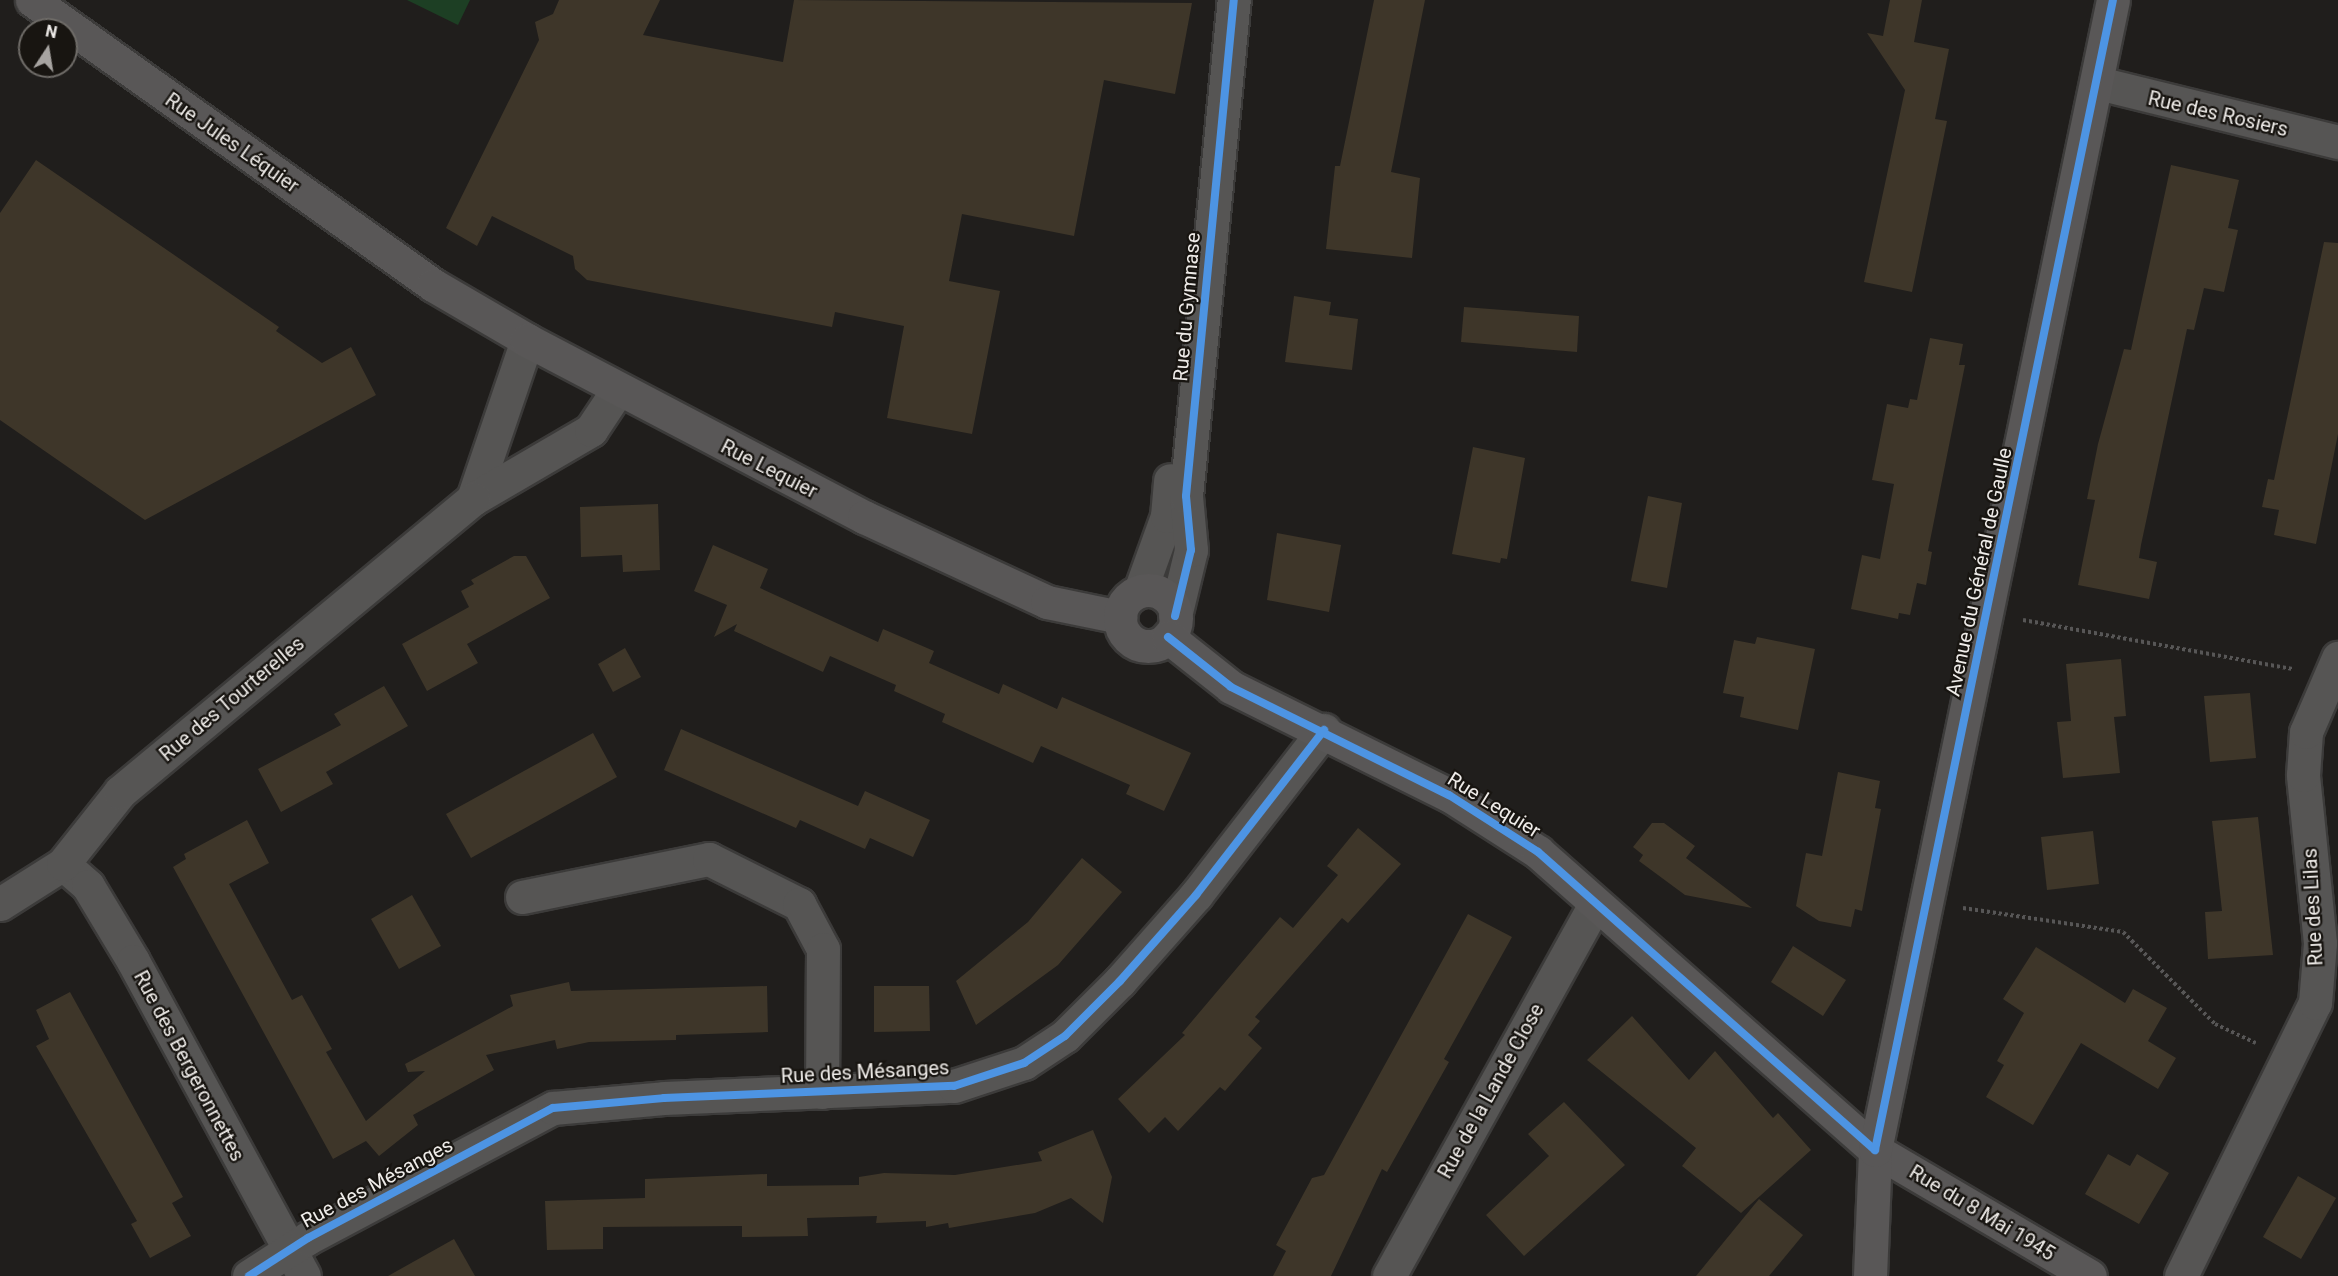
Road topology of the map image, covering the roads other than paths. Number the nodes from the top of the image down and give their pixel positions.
1 (32, 0) edge
2 (1234, 0) edge
3 (2113, 0) edge
4 (2098, 83) junction
5 (2338, 142) edge
6 (433, 285) joint
7 (527, 340) junction
8 (617, 391) junction
9 (473, 499) junction
10 (1140, 591) junction
11 (1120, 617) junction
12 (1171, 627) junction
13 (2335, 667) edge
14 (1324, 730) junction
15 (63, 864) junction
16 (522, 897) dead end
17 (0, 904) edge
18 (1594, 906) junction
19 (822, 1092) junction
20 (1875, 1150) junction
21 (297, 1264) edge
22 (249, 1276) edge
23 (1389, 1276) edge
24 (1870, 1276) edge
25 (2090, 1276) edge
26 (2181, 1276) edge

1 - 6 street, Rue Jules Léquier
2 - 10 street, Rue du Gymnase
2 - 12 street, Rue du Gymnase
3 - 4 street, Avenue du Général de Gaulle
4 - 5 street, Rue des Rosiers
4 - 20 street, Avenue du Général de Gaulle
6 - 7 street, Rue Lequier
7 - 8 street, Rue Lequier
7 - 9 street
8 - 9 street, Rue des Tourterelles
8 - 11 street, Rue Lequier
9 - 15 street, Rue des Tourterelles
10 - 11 street
10 - 12 street
11 - 12 street
12 - 14 street, Rue Lequier
13 - 26 street, Rue des Lilas
14 - 18 street, Rue Lequier
14 - 19 street, Rue des Mésanges
15 - 17 street, Rue des Tourterelles
15 - 21 street, Rue des Bergeronnettes
16 - 19 street
18 - 20 street, Rue Lequier
18 - 23 street, Rue de la Lande Close
19 - 21 street, Rue des Mésanges
20 - 24 street, Avenue du Général de Gaulle
20 - 25 street, Rue du 8 Mai 1945
21 - 22 street, Rue des Mésanges

